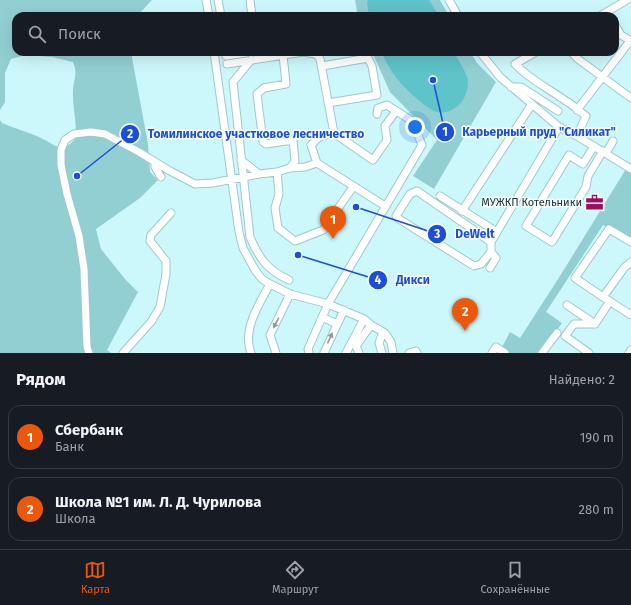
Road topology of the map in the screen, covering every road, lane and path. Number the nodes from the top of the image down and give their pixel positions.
1 (206, 0) edge
2 (218, 0) edge
3 (250, 0) edge
4 (449, 0) edge
5 (627, 0) edge
6 (208, 12) edge
7 (220, 12) edge
8 (252, 12) edge
9 (456, 12) edge
10 (612, 12) edge
11 (619, 32) edge
12 (631, 41) edge
13 (215, 56) edge
14 (226, 56) edge
15 (272, 56) edge
16 (282, 56) edge
17 (318, 56) edge
18 (483, 56) edge
19 (529, 56) edge
20 (574, 56) edge
21 (619, 56) edge
22 (619, 56) edge
23 (251, 60) junction
24 (227, 64) junction
25 (216, 65) junction
26 (322, 66) junction
27 (602, 77) junction
28 (511, 86) junction
29 (631, 98) edge
30 (328, 103) junction
31 (532, 104) junction
32 (577, 110) junction
33 (396, 111) junction
34 (558, 111) dead end
35 (377, 114) dead end
36 (559, 127) junction
37 (334, 133) junction
38 (577, 136) junction
39 (613, 141) dead end
40 (594, 146) junction
41 (604, 152) junction
42 (241, 160) junction
43 (154, 162) junction
44 (317, 163) junction
45 (290, 168) junction
46 (631, 169) edge
47 (277, 172) junction
48 (259, 174) junction
49 (161, 177) dead end
50 (244, 177) junction
51 (231, 179) junction
52 (353, 187) junction
53 (440, 196) dead end
54 (385, 206) junction
55 (462, 211) junction
56 (171, 213) dead end
57 (497, 232) junction
58 (491, 242) junction
59 (631, 242) edge
60 (491, 252) junction
61 (631, 262) edge
62 (490, 268) dead end
63 (289, 280) dead end
64 (270, 284) junction
65 (290, 294) junction
66 (603, 297) junction
67 (610, 301) junction
68 (328, 304) junction
69 (567, 305) dead end
70 (344, 310) junction
71 (631, 316) edge
72 (322, 317) junction
73 (364, 319) junction
74 (337, 324) junction
75 (595, 324) junction
76 (371, 325) junction
77 (383, 332) junction
78 (557, 333) dead end
79 (631, 350) edge
80 (89, 353) edge
81 (123, 353) edge
82 (251, 353) edge
83 (276, 353) edge
84 (309, 353) edge
85 (324, 353) edge
86 (346, 353) edge
87 (359, 353) edge
88 (382, 353) edge
89 (393, 353) edge
90 (409, 353) edge
91 (416, 353) edge
92 (492, 353) edge
93 (505, 353) edge
94 (542, 353) edge
95 (589, 353) edge
96 (629, 353) edge

1 - 6 street
2 - 7 street
3 - 8 street
4 - 9 street
5 - 10 street
11 - 12 street
12 - 22 street
13 - 25 street
14 - 24 street
15 - 23 street
16 - 45 street
17 - 26 street
18 - 28 street
19 - 32 street
20 - 27 street
21 - 27 street
23 - 24 street
23 - 42 street
24 - 25 street
25 - 51 street
26 - 30 street
26 - 30 street
27 - 29 street
27 - 32 street
28 - 31 street
28 - 34 street
30 - 37 street
31 - 36 street
31 - 55 street
32 - 38 street
33 - 35 street
33 - 37 street
33 - 54 street
36 - 38 street
36 - 57 street
37 - 44 street
38 - 40 street
39 - 41 street
40 - 41 street
40 - 41 street
41 - 46 street
42 - 48 street
42 - 50 street
43 - 49 street
43 - 51 street
43 - 80 street
44 - 45 street
44 - 52 street
45 - 47 street
47 - 48 street
47 - 52 street
48 - 50 street
50 - 51 street
50 - 63 street
51 - 64 street
52 - 54 street
53 - 55 street
54 - 68 street
55 - 57 street
56 - 81 street
57 - 58 street
58 - 60 street
58 - 60 street
59 - 66 street
60 - 62 street
61 - 66 street
64 - 65 street
64 - 82 street
65 - 68 street
65 -> 83 street
66 - 67 street
67 - 71 street
67 - 75 street
68 - 70 street
68 - 72 street
69 - 75 street
70 - 73 street
70 - 74 street
72 - 74 street
72 - 84 street
73 - 76 street
73 - 86 street
85 -> 74 street
75 - 95 street
76 - 77 street
76 - 87 street
77 - 88 street
77 - 89 street
78 - 94 street
79 - 96 street
90 - 91 street
92 - 93 street

